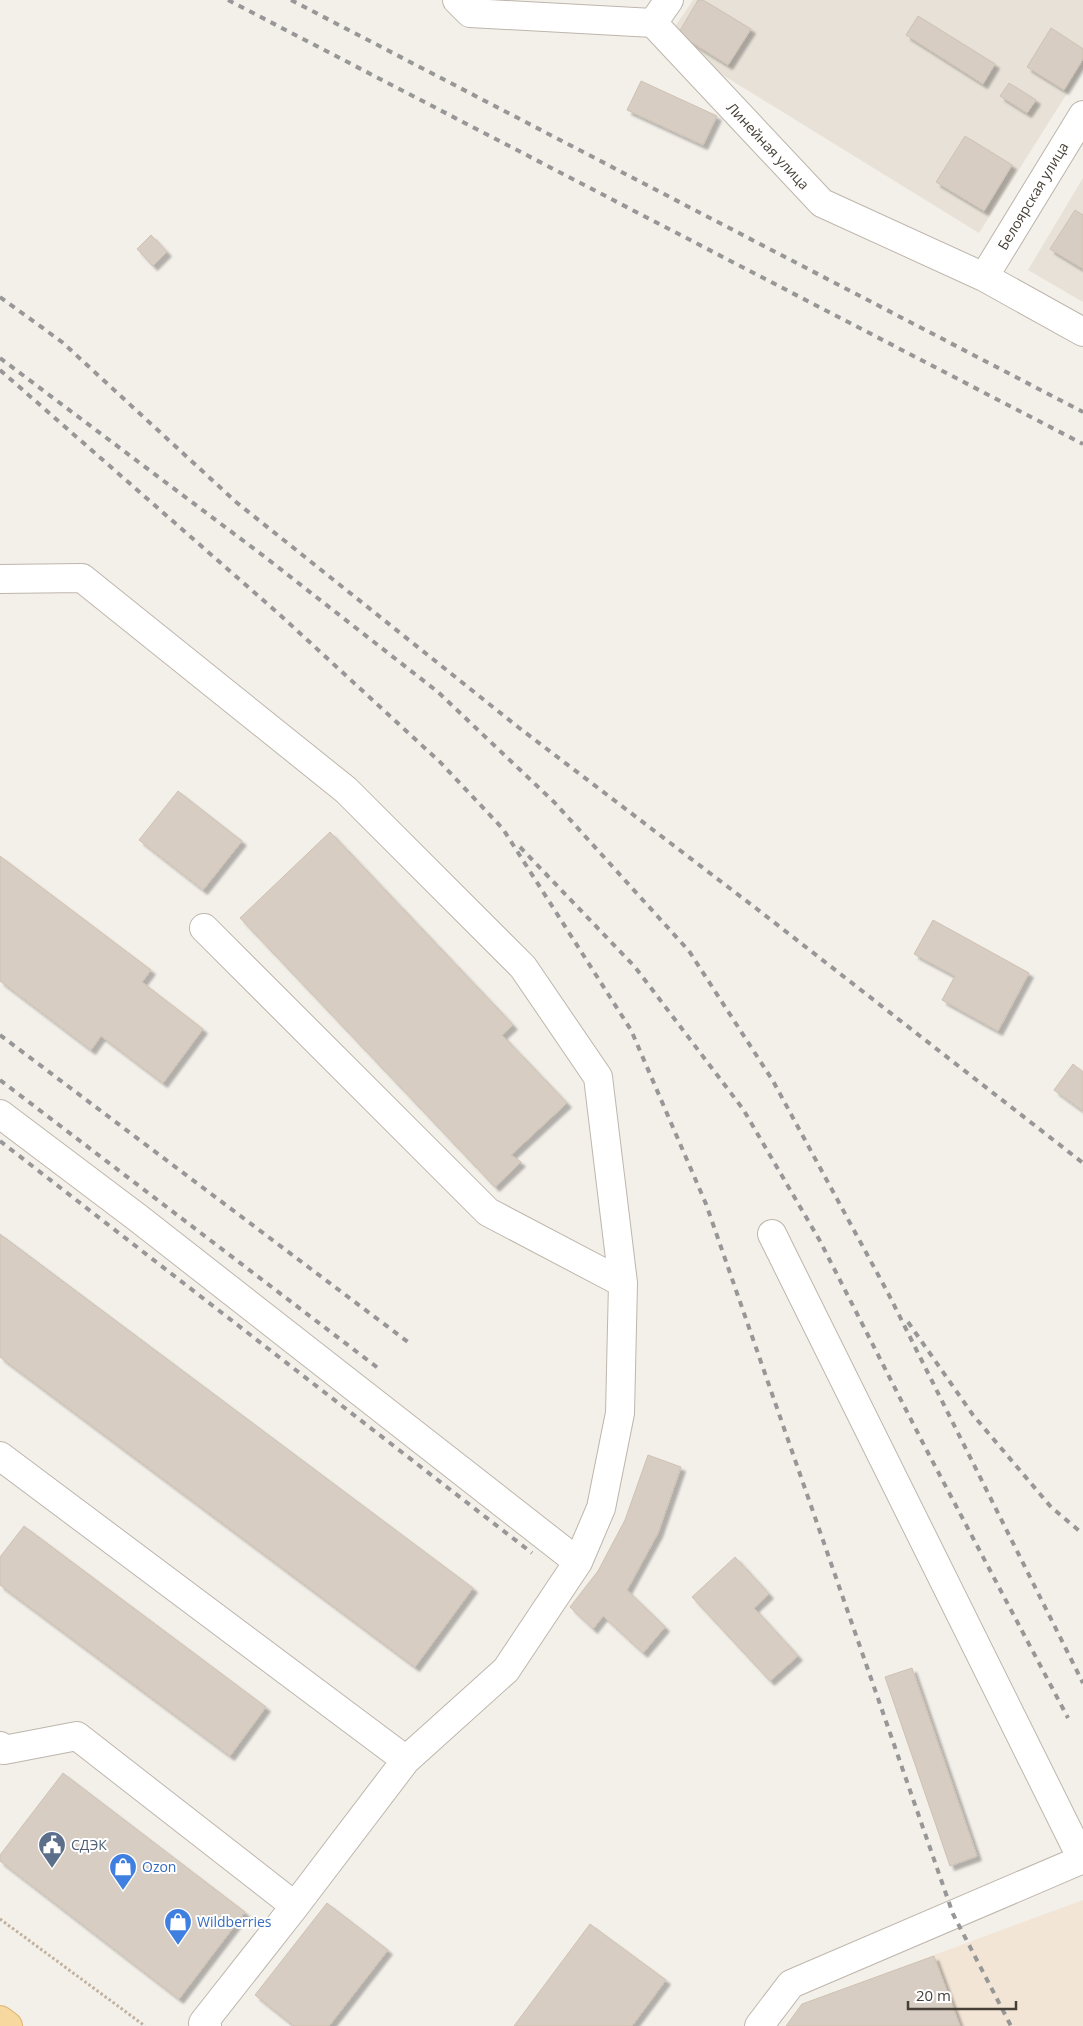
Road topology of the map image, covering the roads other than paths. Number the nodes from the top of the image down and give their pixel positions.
1 (457, 0) edge
2 (668, 0) edge
3 (653, 23) junction
4 (1083, 115) edge
5 (984, 278) junction
6 (1083, 332) edge
7 (0, 579) edge
8 (204, 928) dead end
9 (0, 1114) edge
10 (772, 1234) dead end
11 (623, 1283) junction
12 (0, 1456) edge
13 (578, 1562) junction
14 (0, 1746) edge
15 (406, 1760) junction
16 (1083, 1859) edge
17 (296, 1906) junction
18 (0, 2020) edge
19 (8, 2026) edge
20 (207, 2026) edge
21 (758, 2026) edge

1 - 3 street
2 - 3 street
3 - 5 street, Линейная улица
4 - 5 street, Белоярская улица
5 - 6 street, Линейная улица
7 - 11 street
8 - 11 street
9 - 13 street
10 - 16 street
11 - 13 street
12 - 15 street
13 - 15 street
14 - 17 street
15 - 17 street
16 - 21 street
17 - 20 street
18 - 19 main road

